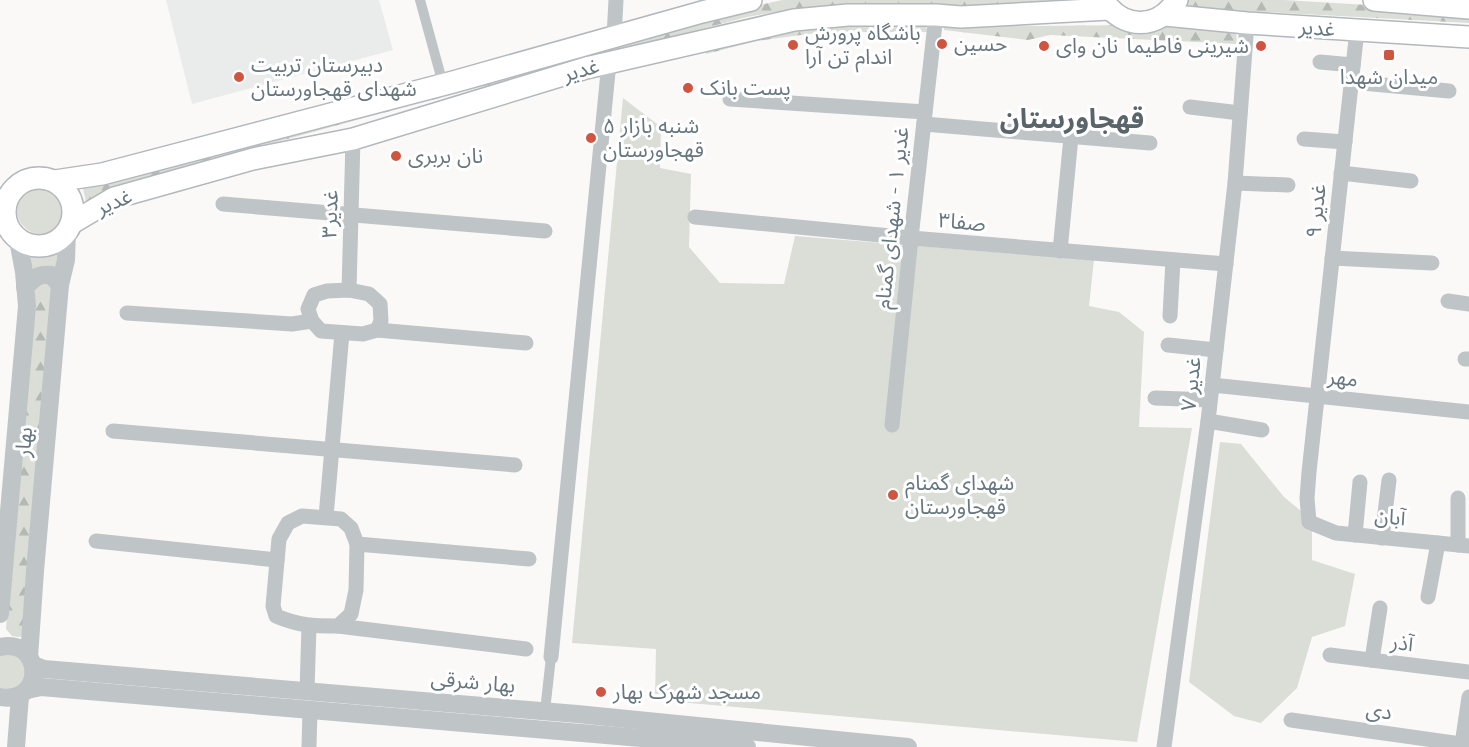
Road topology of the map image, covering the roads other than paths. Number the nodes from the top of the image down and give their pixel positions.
1 (420, 0) edge
2 (616, 0) edge
3 (751, 0) edge
4 (1374, 0) edge
5 (1402, 1) edge
6 (1106, 4) edge
7 (1171, 7) edge
8 (1469, 8) edge
9 (936, 15) junction
10 (1247, 23) junction
11 (1357, 30) junction
12 (614, 37) junction
13 (1469, 37) edge
14 (609, 62) junction
15 (1320, 62) dead end
16 (1353, 65) junction
17 (1351, 82) junction
18 (443, 84) junction
19 (1449, 92) dead end
20 (730, 99) dead end
21 (1190, 108) dead end
22 (1240, 113) junction
23 (924, 118) junction
24 (1304, 139) dead end
25 (353, 140) junction
26 (1065, 140) junction
27 (1345, 142) junction
28 (1150, 143) dead end
29 (1341, 173) junction
30 (55, 181) junction
31 (1411, 181) dead end
32 (1235, 183) junction
33 (1288, 185) dead end
34 (5, 195) edge
35 (223, 204) dead end
36 (351, 215) junction
37 (695, 217) dead end
38 (69, 227) junction
39 (545, 231) dead end
40 (10, 236) edge
41 (911, 238) junction
42 (1060, 250) junction
43 (1332, 258) junction
44 (1173, 260) junction
45 (1432, 263) dead end
46 (1226, 264) junction
47 (60, 285) junction
48 (25, 287) junction
49 (349, 290) junction
50 (1448, 301) dead end
51 (1469, 304) edge
52 (127, 313) dead end
53 (1170, 316) dead end
54 (312, 321) junction
55 (377, 330) junction
56 (342, 333) junction
57 (525, 343) dead end
58 (1168, 345) dead end
59 (1216, 350) junction
60 (1211, 392) junction
61 (1317, 396) junction
62 (1155, 398) dead end
63 (1469, 412) edge
64 (1208, 421) junction
65 (892, 425) dead end
66 (1262, 429) dead end
67 (113, 431) dead end
68 (331, 450) junction
69 (515, 465) dead end
70 (1389, 480) dead end
71 (1360, 482) dead end
72 (1458, 498) dead end
73 (326, 517) junction
74 (1309, 522) joint
75 (1355, 535) junction
76 (1382, 538) junction
77 (96, 541) dead end
78 (1438, 543) junction
79 (357, 544) junction
80 (1463, 545) edge
81 (530, 559) dead end
82 (277, 560) junction
83 (1428, 597) dead end
84 (1380, 608) dead end
85 (0, 614) edge
86 (309, 626) junction
87 (338, 626) junction
88 (0, 646) edge
89 (526, 649) dead end
90 (1330, 655) dead end
91 (551, 657) joint
92 (1372, 660) junction
93 (31, 661) junction
94 (1469, 672) edge
95 (307, 691) junction
96 (23, 693) junction
97 (0, 697) edge
98 (1469, 697) edge
99 (310, 710) junction
100 (545, 711) junction
101 (1291, 720) dead end
102 (603, 733) edge
103 (1463, 746) edge
104 (16, 747) edge
105 (309, 747) edge
106 (747, 747) edge
107 (908, 747) edge
108 (1164, 747) edge

1 - 18 street
2 - 12 street
3 - 12 main road, غدیر
4 - 5 main road
5 - 8 main road
6 - 7 main road
6 - 9 main road, غدیر
7 - 10 main road, غدیر
9 - 14 main road, غدیر
9 - 23 street, غدیر ۱ - شهدای گمنام
10 - 11 main road, غدیر
10 - 22 street, غدیر ۷
11 - 13 main road, غدیر
11 - 16 street, غدیر ۹
12 - 18 main road, غدیر
14 - 25 main road, غدیر
14 - 91 street
15 - 16 street
16 - 17 street, غدیر ۹
17 - 19 street
17 - 27 street, غدیر ۹
18 - 30 main road, غدیر
20 - 23 street
21 - 22 street
22 - 32 street, غدیر ۷
23 - 26 street
23 - 41 street, غدیر ۱ - شهدای گمنام
24 - 27 street
25 - 36 street, غدیر۳
25 - 38 main road, غدیر
26 - 28 street
26 - 42 street
27 - 29 street, غدیر ۹
29 - 31 street
29 - 43 street, غدیر ۹
30 - 34 main road
30 - 38 main road
32 - 33 street
32 - 46 street, غدیر ۷
34 - 40 main road
35 - 36 street
36 - 39 street
36 - 49 street, غدیر۳
37 - 41 street, صفا۳
38 - 40 main road
38 - 47 street, بهار
40 - 48 street, بهار
41 - 42 street, صفا۳
41 - 65 street, غدیر ۱ - شهدای گمنام
42 - 44 street, صفا۳
43 - 45 street
43 - 61 street, غدیر ۹
44 - 46 street, صفا۳
44 - 53 street
46 - 59 street, غدیر ۷
47 - 48 street
47 - 93 street, بهار
48 - 85 street, بهار
49 - 54 street
49 - 55 street
50 - 51 street
52 - 54 street
54 - 56 street
55 - 56 street
55 - 57 street
56 - 68 street
58 - 59 street
59 - 60 street, غدیر ۷
60 - 61 street, مهر
60 - 62 street, مهر
60 - 64 street, غدیر ۷
61 - 63 street, مهر
61 - 74 street, غدیر ۹
64 - 66 street
64 - 108 street, غدیر ۷
67 - 68 street
68 - 69 street
68 - 73 street
70 - 76 street
71 - 75 street
72 - 80 street
73 - 79 street
73 - 82 street
74 - 75 street, آبان
75 - 76 street, آبان
76 - 78 street, آبان
77 - 82 street
78 - 80 street, آبان
78 - 83 street
79 - 81 street
79 - 87 street
82 - 86 street
84 - 92 street
86 - 87 street
86 - 95 street
87 - 89 street
88 - 93 street, بهار شرقی
90 - 92 street, آذر
91 - 100 street
92 - 94 street, آذر
93 - 95 street, بهار شرقی
93 - 96 street, بهار
95 - 100 street, بهار شرقی
96 - 97 street, بهار شرقی
96 - 99 street, بهار شرقی
96 - 104 street
98 - 103 street
99 - 102 street, بهار شرقی
99 - 105 street
100 - 102 street, بهار شرقی
101 - 103 street, دی
102 - 106 street, بهار شرقی
102 - 107 street, بهار شرقی

